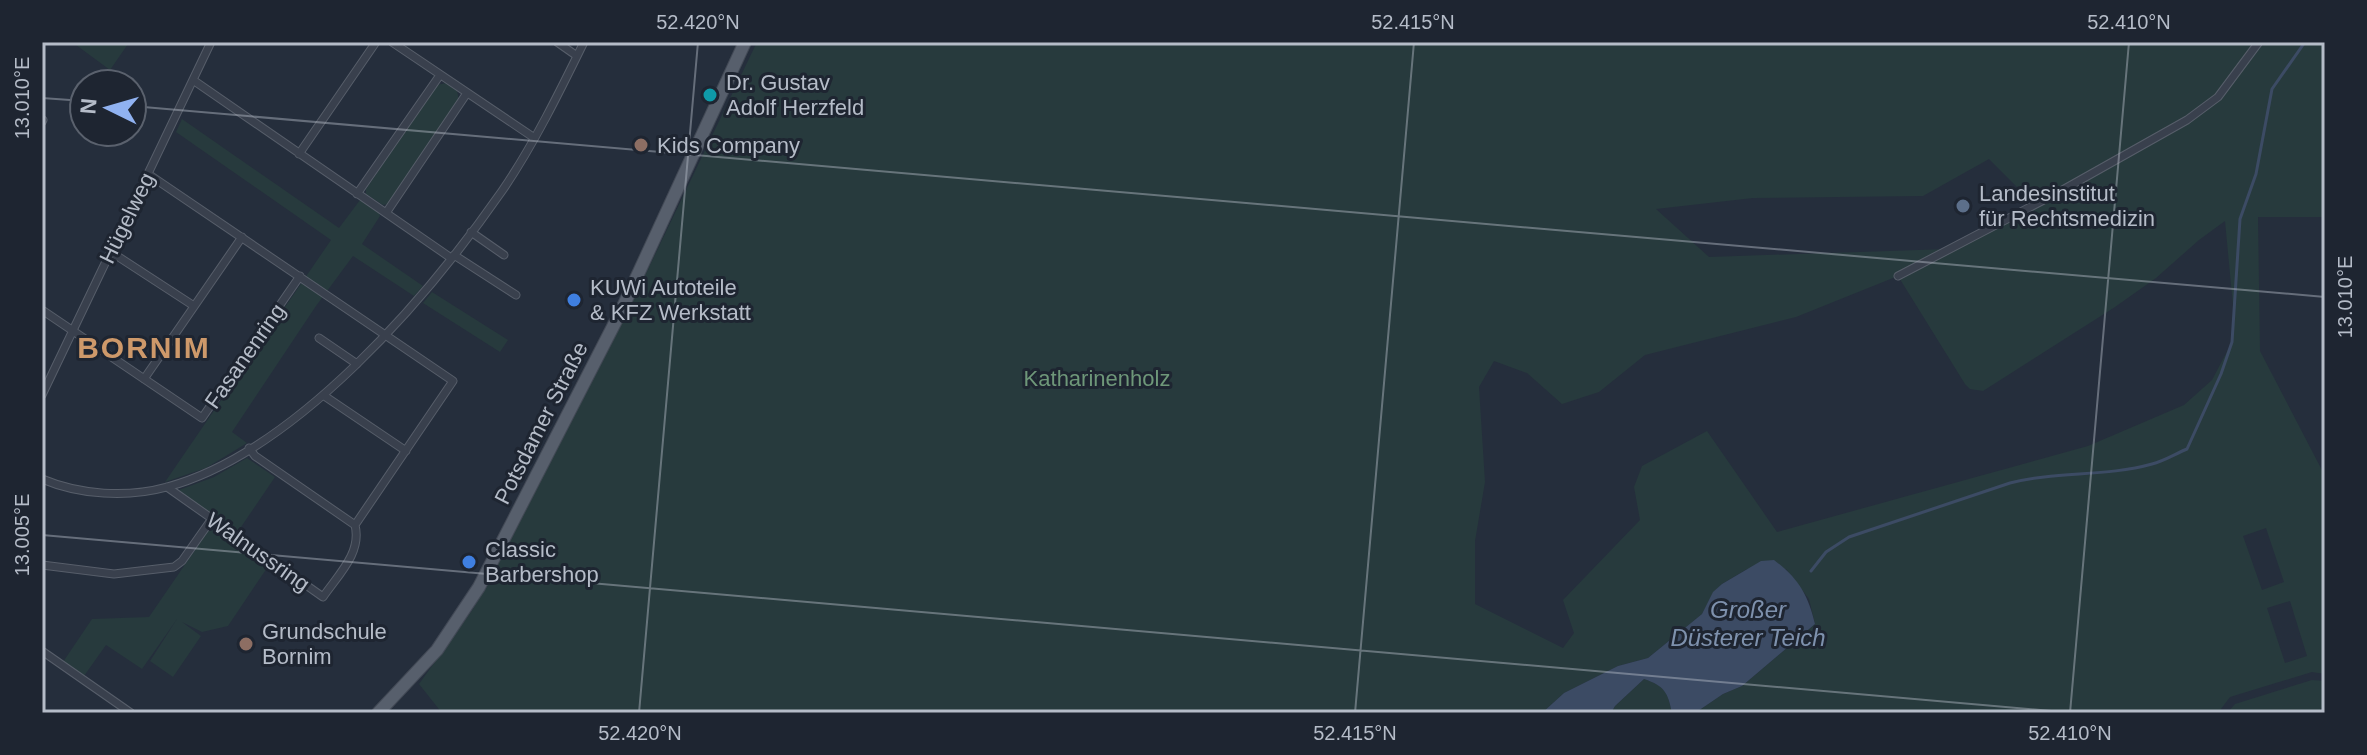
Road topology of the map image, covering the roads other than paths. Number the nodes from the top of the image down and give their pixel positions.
1 (211, 42) edge
2 (376, 42) edge
3 (392, 42) edge
4 (557, 42) edge
5 (584, 42) edge
6 (745, 42) edge
7 (2259, 42) edge
8 (577, 56) junction
9 (440, 75) junction
10 (193, 80) junction
11 (467, 93) junction
12 (533, 137) junction
13 (299, 154) junction
14 (148, 174) junction
15 (357, 194) junction
16 (386, 213) junction
17 (471, 232) junction
18 (242, 237) junction
19 (111, 252) junction
20 (504, 255) dead end
21 (452, 256) junction
22 (300, 276) junction
23 (1898, 276) dead end
24 (516, 295) dead end
25 (194, 306) junction
26 (42, 310) edge
27 (73, 332) junction
28 (385, 335) junction
29 (319, 338) dead end
30 (357, 364) junction
31 (144, 379) junction
32 (42, 395) edge
33 (323, 395) junction
34 (249, 448) junction
35 (406, 451) junction
36 (42, 479) edge
37 (167, 487) junction
38 (211, 520) junction
39 (355, 525) junction
40 (42, 565) edge
41 (42, 651) edge
42 (131, 713) edge
43 (378, 713) edge

1 - 10 street, Hügelweg
2 - 13 street
3 - 9 street
4 - 8 street
5 - 8 street
6 - 43 main road, Potsdamer Straße
7 - 23 street
8 - 12 street
9 - 11 street
9 - 15 street
10 - 13 street
10 - 14 street, Hügelweg
11 - 12 street
11 - 16 street
12 - 17 street
13 - 15 street
14 - 18 street
14 - 19 street, Hügelweg
15 - 16 street
16 - 21 street
17 - 20 street
17 - 21 street
18 - 22 street
18 - 25 street
19 - 25 street
19 - 27 street, Hügelweg
21 - 24 street
21 - 28 street
22 - 28 street
22 - 31 street, Fasanenring
25 - 31 street
26 - 27 street, Fasanenring
27 - 31 street, Fasanenring
27 - 32 street, Hügelweg
28 - 30 street
28 - 35 street, Walnussring
29 - 30 street
30 - 33 street
33 - 34 street
33 - 35 street
34 - 37 street
34 - 39 street
35 - 39 street, Walnussring
36 - 37 street
37 - 38 street, Walnussring
38 - 39 street, Walnussring
38 - 40 street
41 - 42 street

